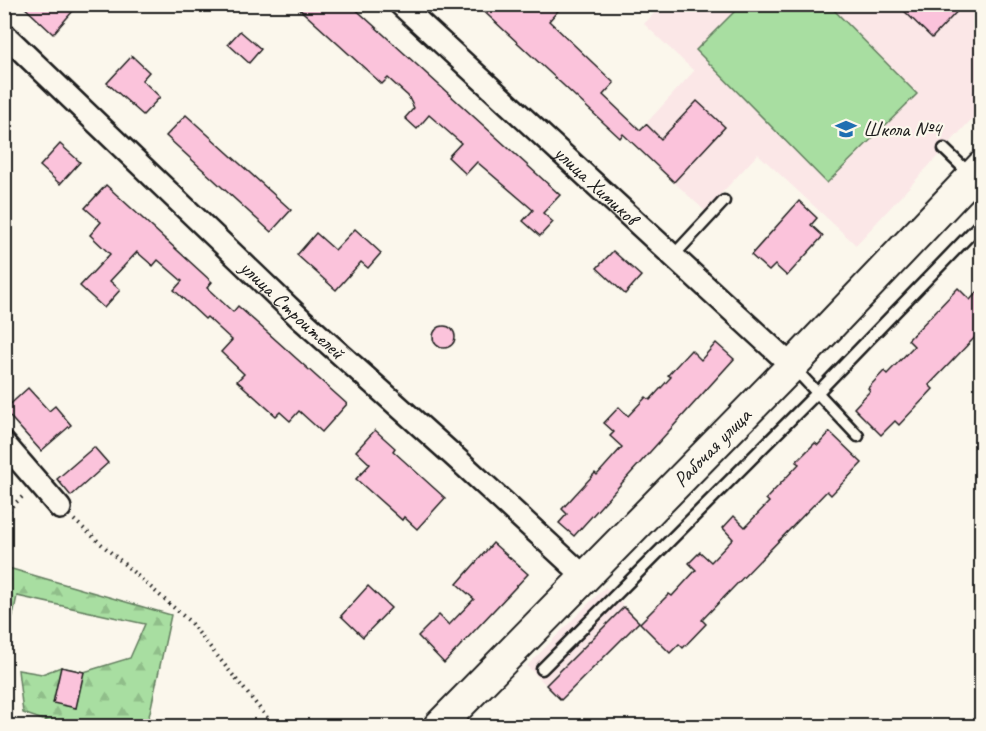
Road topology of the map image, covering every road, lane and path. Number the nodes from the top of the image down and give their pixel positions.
1 (400, 4) edge
2 (4, 34) edge
3 (944, 149) dead end
4 (977, 171) edge
5 (724, 201) dead end
6 (981, 222) edge
7 (674, 256) junction
8 (792, 366) junction
9 (818, 392) junction
10 (858, 436) dead end
11 (4, 443) edge
12 (38, 480) junction
13 (60, 508) joint
14 (4, 522) edge
15 (586, 578) junction
16 (542, 669) dead end
17 (274, 726) edge
18 (439, 726) edge

1 - 7 street, улица Химиков
2 - 15 street, улица Строителей
3 - 4 lane
4 - 8 main road, Рабочая улица
5 - 7 lane
6 - 9 lane
7 - 8 street, улица Химиков
8 - 9 lane
8 - 15 main road, Рабочая улица
9 - 10 lane
9 - 16 lane
11 - 12 street
12 - 13 street
12 - 14 path
13 - 17 path
15 - 18 main road, Рабочая улица

